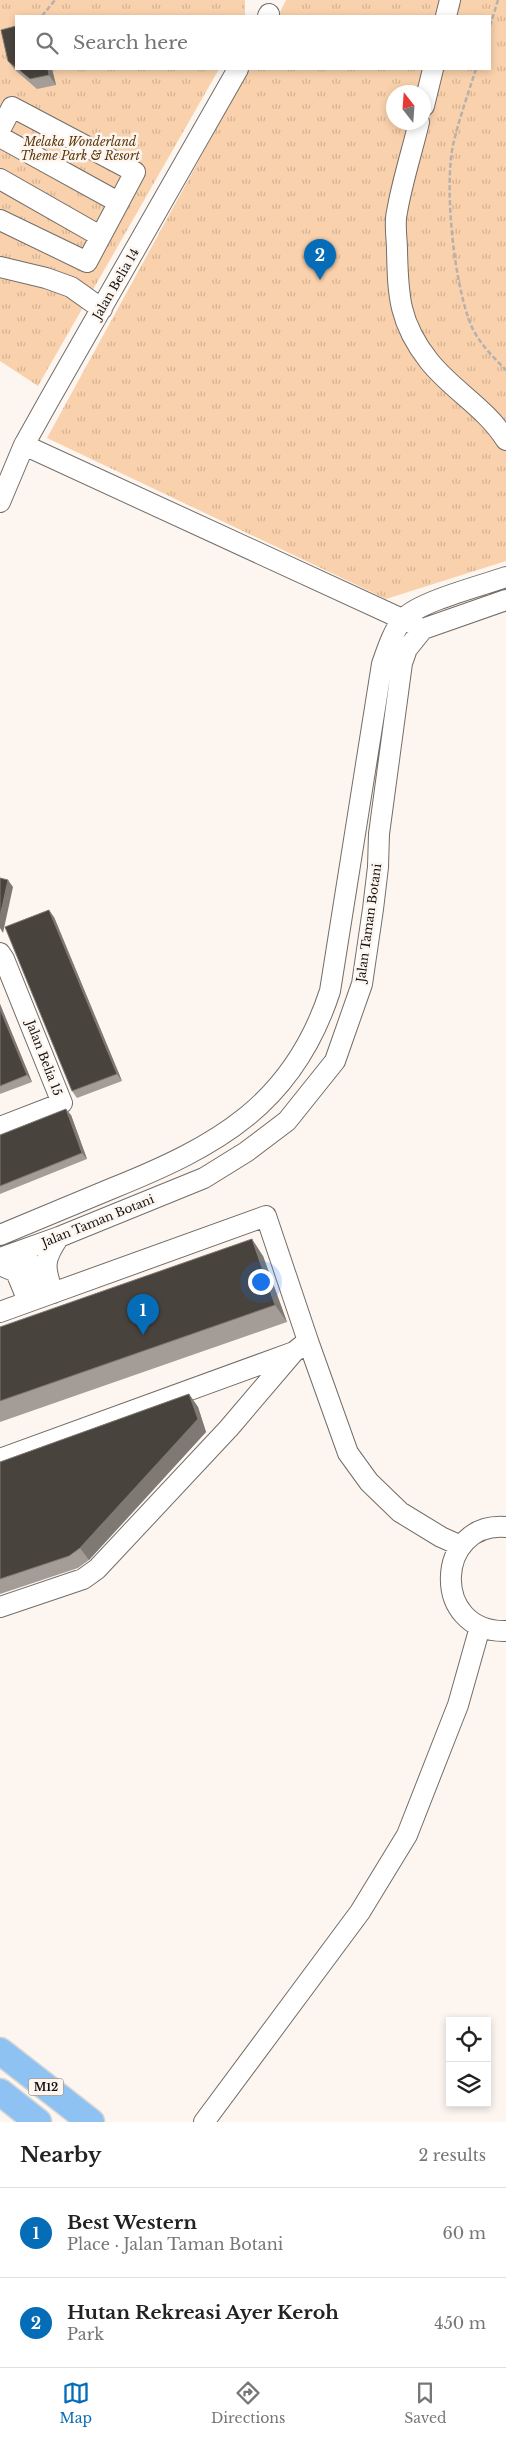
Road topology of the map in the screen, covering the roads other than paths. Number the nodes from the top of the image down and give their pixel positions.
1 (450, 0) edge
2 (446, 15) edge
3 (237, 70) edge
4 (433, 70) edge
5 (429, 85) edge
6 (0, 130) edge
7 (417, 130) edge
8 (0, 137) edge
9 (0, 179) edge
10 (118, 202) junction
11 (0, 220) edge
12 (100, 236) junction
13 (0, 267) edge
14 (102, 309) junction
15 (506, 440) edge
16 (24, 445) junction
17 (0, 502) edge
18 (506, 578) edge
19 (506, 600) edge
20 (403, 619) junction
21 (423, 629) junction
22 (0, 953) edge
23 (0, 1127) edge
24 (0, 1235) edge
25 (60, 1237) junction
26 (0, 1242) edge
27 (25, 1250) junction
28 (0, 1258) edge
29 (0, 1265) edge
30 (41, 1297) junction
31 (0, 1312) edge
32 (301, 1347) junction
33 (0, 1458) edge
34 (506, 1527) edge
35 (461, 1546) junction
36 (0, 1607) edge
37 (480, 1627) junction
38 (506, 1631) edge
39 (0, 2051) edge
40 (0, 2092) edge
41 (203, 2121) edge
42 (38, 2122) edge
43 (91, 2122) edge

1 - 2 street
3 - 14 street, Jalan Belia 14
4 - 5 street
6 - 10 street
7 - 15 street
8 - 10 street
9 - 12 street
10 - 12 street
11 - 12 street
13 - 14 street
14 - 16 street, Jalan Belia 14
16 - 17 street, Jalan Belia 14
16 - 20 street
18 - 20 street
19 - 21 street
20 - 21 street
20 - 24 street, Jalan Taman Botani
21 - 25 street, Jalan Taman Botani
22 - 23 street, Jalan Belia 15
25 - 27 street, Jalan Taman Botani
25 - 30 street
26 - 27 street
27 - 28 street, Jalan Taman Botani
27 - 30 street
29 - 30 street
30 - 31 street
30 - 32 street
32 - 33 street
32 - 35 street
32 - 36 street
34 - 35 street
35 - 37 street
37 - 38 street
37 - 41 street
39 - 43 main road, M12
40 - 42 main road, M12

